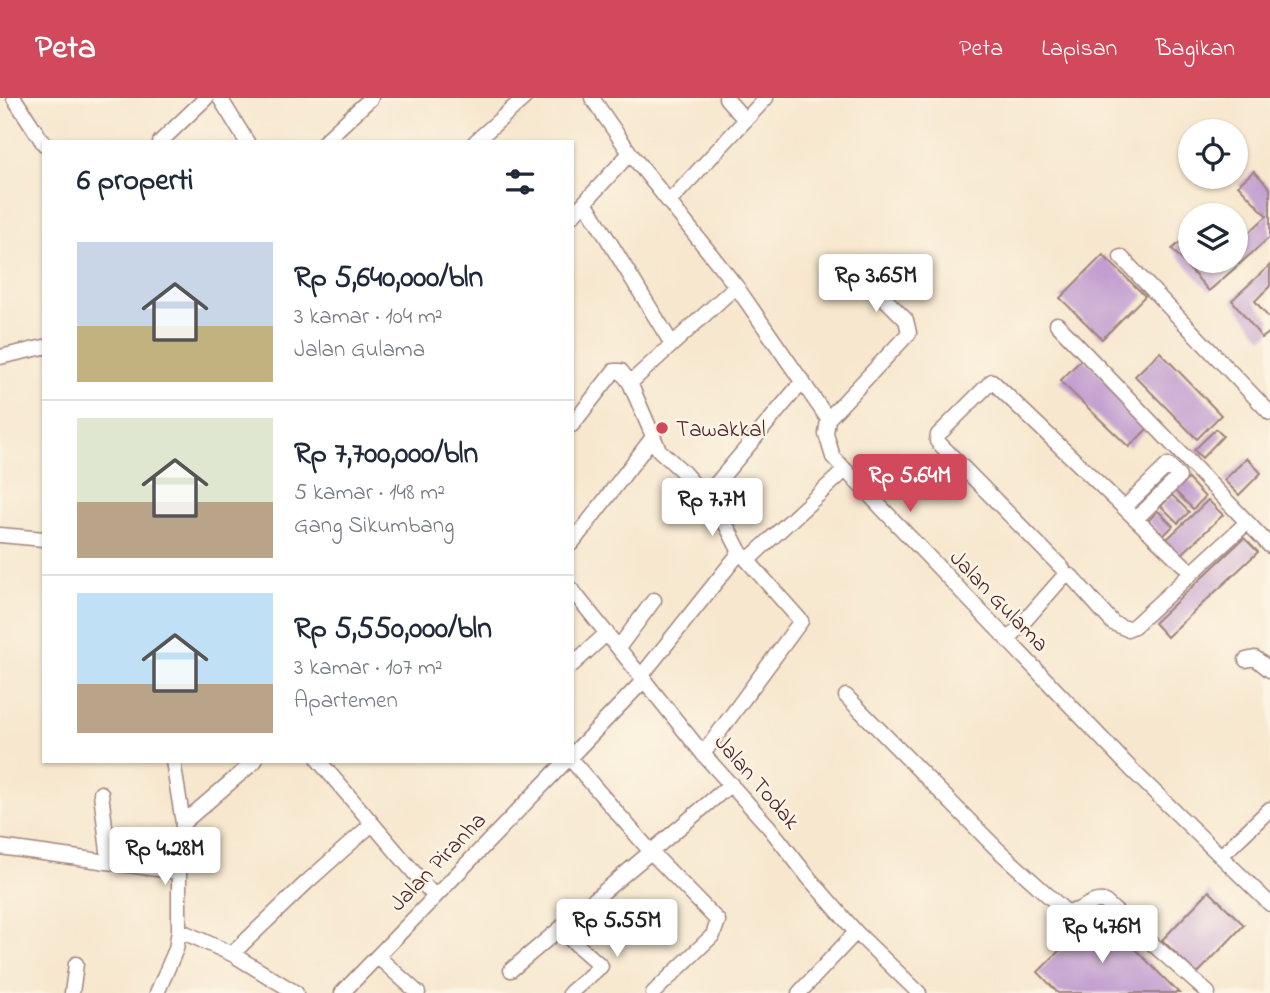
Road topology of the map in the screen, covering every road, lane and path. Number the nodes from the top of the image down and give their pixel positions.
1 (14, 98) edge
2 (205, 98) edge
3 (220, 98) edge
4 (371, 98) edge
5 (524, 98) edge
6 (592, 98) edge
7 (726, 98) edge
8 (765, 98) edge
9 (745, 120) junction
10 (162, 140) edge
11 (246, 140) edge
12 (326, 140) edge
13 (477, 140) edge
14 (42, 141) edge
15 (630, 153) junction
16 (670, 201) junction
17 (585, 202) junction
18 (574, 214) edge
19 (1121, 257) dead end
20 (870, 284) dead end
21 (736, 286) junction
22 (1057, 324) dead end
23 (672, 344) junction
24 (42, 347) edge
25 (0, 357) edge
26 (803, 381) junction
27 (630, 383) junction
28 (1270, 413) edge
29 (828, 419) junction
30 (574, 422) edge
31 (653, 437) junction
32 (844, 471) junction
33 (705, 497) junction
34 (1125, 508) junction
35 (1136, 518) junction
36 (1242, 527) dead end
37 (0, 535) edge
38 (42, 539) edge
39 (1268, 539) edge
40 (574, 540) edge
41 (744, 556) junction
42 (1191, 572) junction
43 (1066, 574) junction
44 (574, 592) edge
45 (654, 600) dead end
46 (607, 633) junction
47 (1008, 640) junction
48 (619, 647) junction
49 (1246, 660) dead end
50 (574, 663) edge
51 (1270, 670) edge
52 (643, 677) junction
53 (846, 696) dead end
54 (574, 753) edge
55 (703, 754) junction
56 (173, 763) edge
57 (254, 763) edge
58 (321, 763) edge
59 (564, 763) edge
60 (574, 763) edge
61 (731, 784) junction
62 (102, 793) dead end
63 (1270, 808) edge
64 (183, 823) junction
65 (372, 824) junction
66 (0, 846) edge
67 (652, 853) junction
68 (1222, 855) junction
69 (109, 860) junction
70 (179, 872) junction
71 (434, 897) junction
72 (1270, 904) edge
73 (179, 930) junction
74 (560, 930) junction
75 (856, 932) junction
76 (232, 954) junction
77 (378, 957) junction
78 (76, 964) dead end
79 (511, 970) dead end
80 (287, 991) edge
81 (72, 993) edge
82 (158, 993) edge
83 (342, 993) edge
84 (418, 993) edge
85 (570, 993) edge
86 (653, 993) edge
87 (800, 993) edge
88 (919, 993) edge
89 (1208, 993) edge

1 - 14 street
2 - 10 street
3 - 11 street
4 - 12 street
5 - 13 street
6 - 15 street, Jalan Gulama
7 - 9 street
8 - 9 street
9 - 16 street
15 - 16 street, Jalan Gulama
15 - 17 street
16 - 21 street, Jalan Gulama
17 - 18 street
17 - 23 street
19 - 28 street
20 - 29 street
21 - 23 street
21 - 26 street, Jalan Gulama
22 - 39 street
23 - 27 street
24 - 25 street
26 - 29 street, Jalan Gulama
26 - 33 street
27 - 30 street
27 - 31 street
29 - 32 street, Jalan Gulama
31 - 33 street
31 - 40 street
32 - 41 street
32 - 47 street, Jalan Gulama
33 - 41 street
34 - 35 street
34 - 35 street
34 - 43 street
35 - 42 street
36 - 42 street
37 - 38 street
41 - 52 street
41 - 55 street
42 - 43 street
43 - 47 street
44 - 46 street, Jalan Todak
45 - 48 street
46 - 48 street, Jalan Todak
46 - 50 street
47 - 68 street, Jalan Gulama
48 - 52 street, Jalan Todak
49 - 51 street
52 - 54 street
52 - 55 street, Jalan Todak
53 - 89 street
55 - 61 street, Jalan Todak
56 - 64 street
57 - 64 street
58 - 65 street
59 - 71 street, Jalan Piranha
60 - 67 street
61 - 67 street
61 - 75 street, Jalan Todak
62 - 69 street
63 - 68 street
64 - 70 street
65 - 71 street
65 - 76 street
66 - 69 street
67 - 74 street
67 - 86 street
68 - 72 street, Jalan Gulama
69 - 70 street
70 - 73 street
71 - 77 street, Jalan Piranha
73 - 76 street
73 - 82 street
74 - 79 street
74 - 85 street
75 - 87 street
75 - 88 street, Jalan Todak
76 - 80 street
77 - 83 street, Jalan Piranha
77 - 84 street
78 - 81 street

